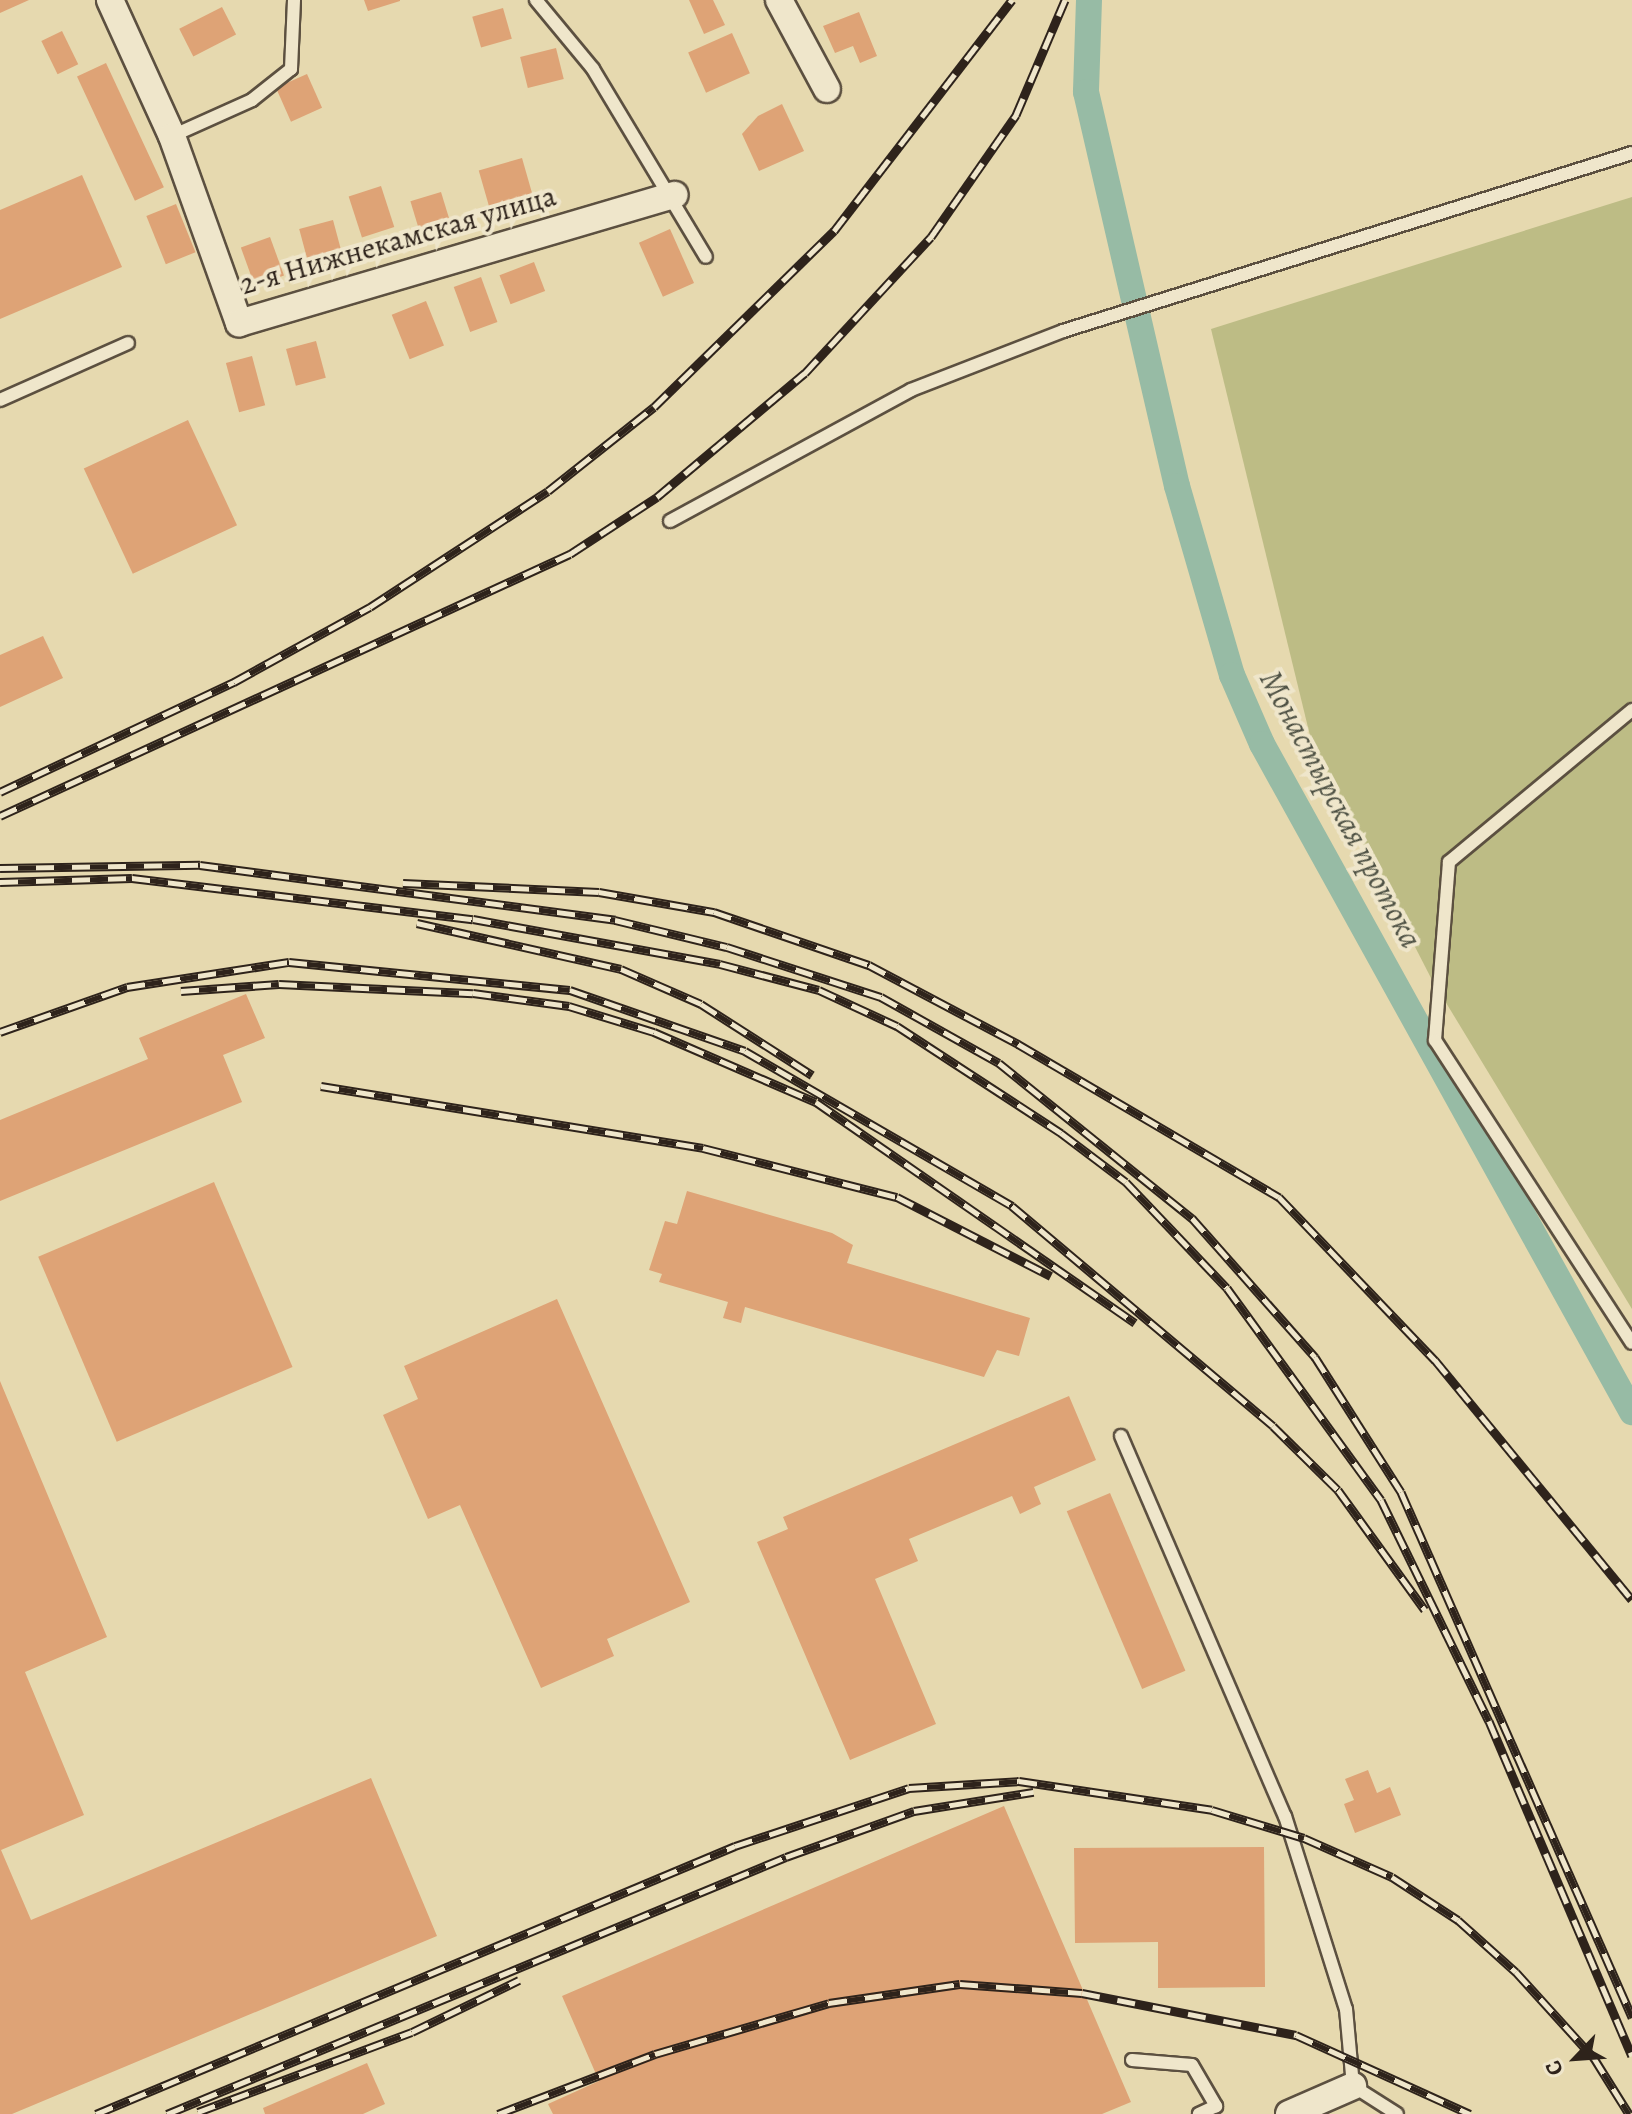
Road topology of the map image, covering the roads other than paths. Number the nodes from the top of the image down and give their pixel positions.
1 (110, 0) edge
2 (294, 0) edge
3 (536, 0) edge
4 (779, 0) edge
5 (827, 89) dead end
6 (172, 136) junction
7 (1632, 153) edge
8 (675, 195) junction
9 (706, 257) dead end
10 (128, 343) dead end
11 (0, 400) edge
12 (670, 521) dead end
13 (1632, 710) edge
14 (1632, 1343) edge
15 (1121, 1436) dead end
16 (1132, 2060) dead end
17 (1353, 2086) junction
18 (1199, 2114) edge
19 (1289, 2114) edge
20 (1397, 2114) edge

1 - 6 street, 2-я Нижнекамская улица
2 - 6 lane
3 - 8 lane
4 - 5 street
6 - 8 street, 2-я Нижнекамская улица
7 - 12 lane
8 - 9 lane
10 - 11 lane
13 - 14 lane
15 - 17 lane
16 - 18 lane
17 - 19 street
17 - 20 lane

